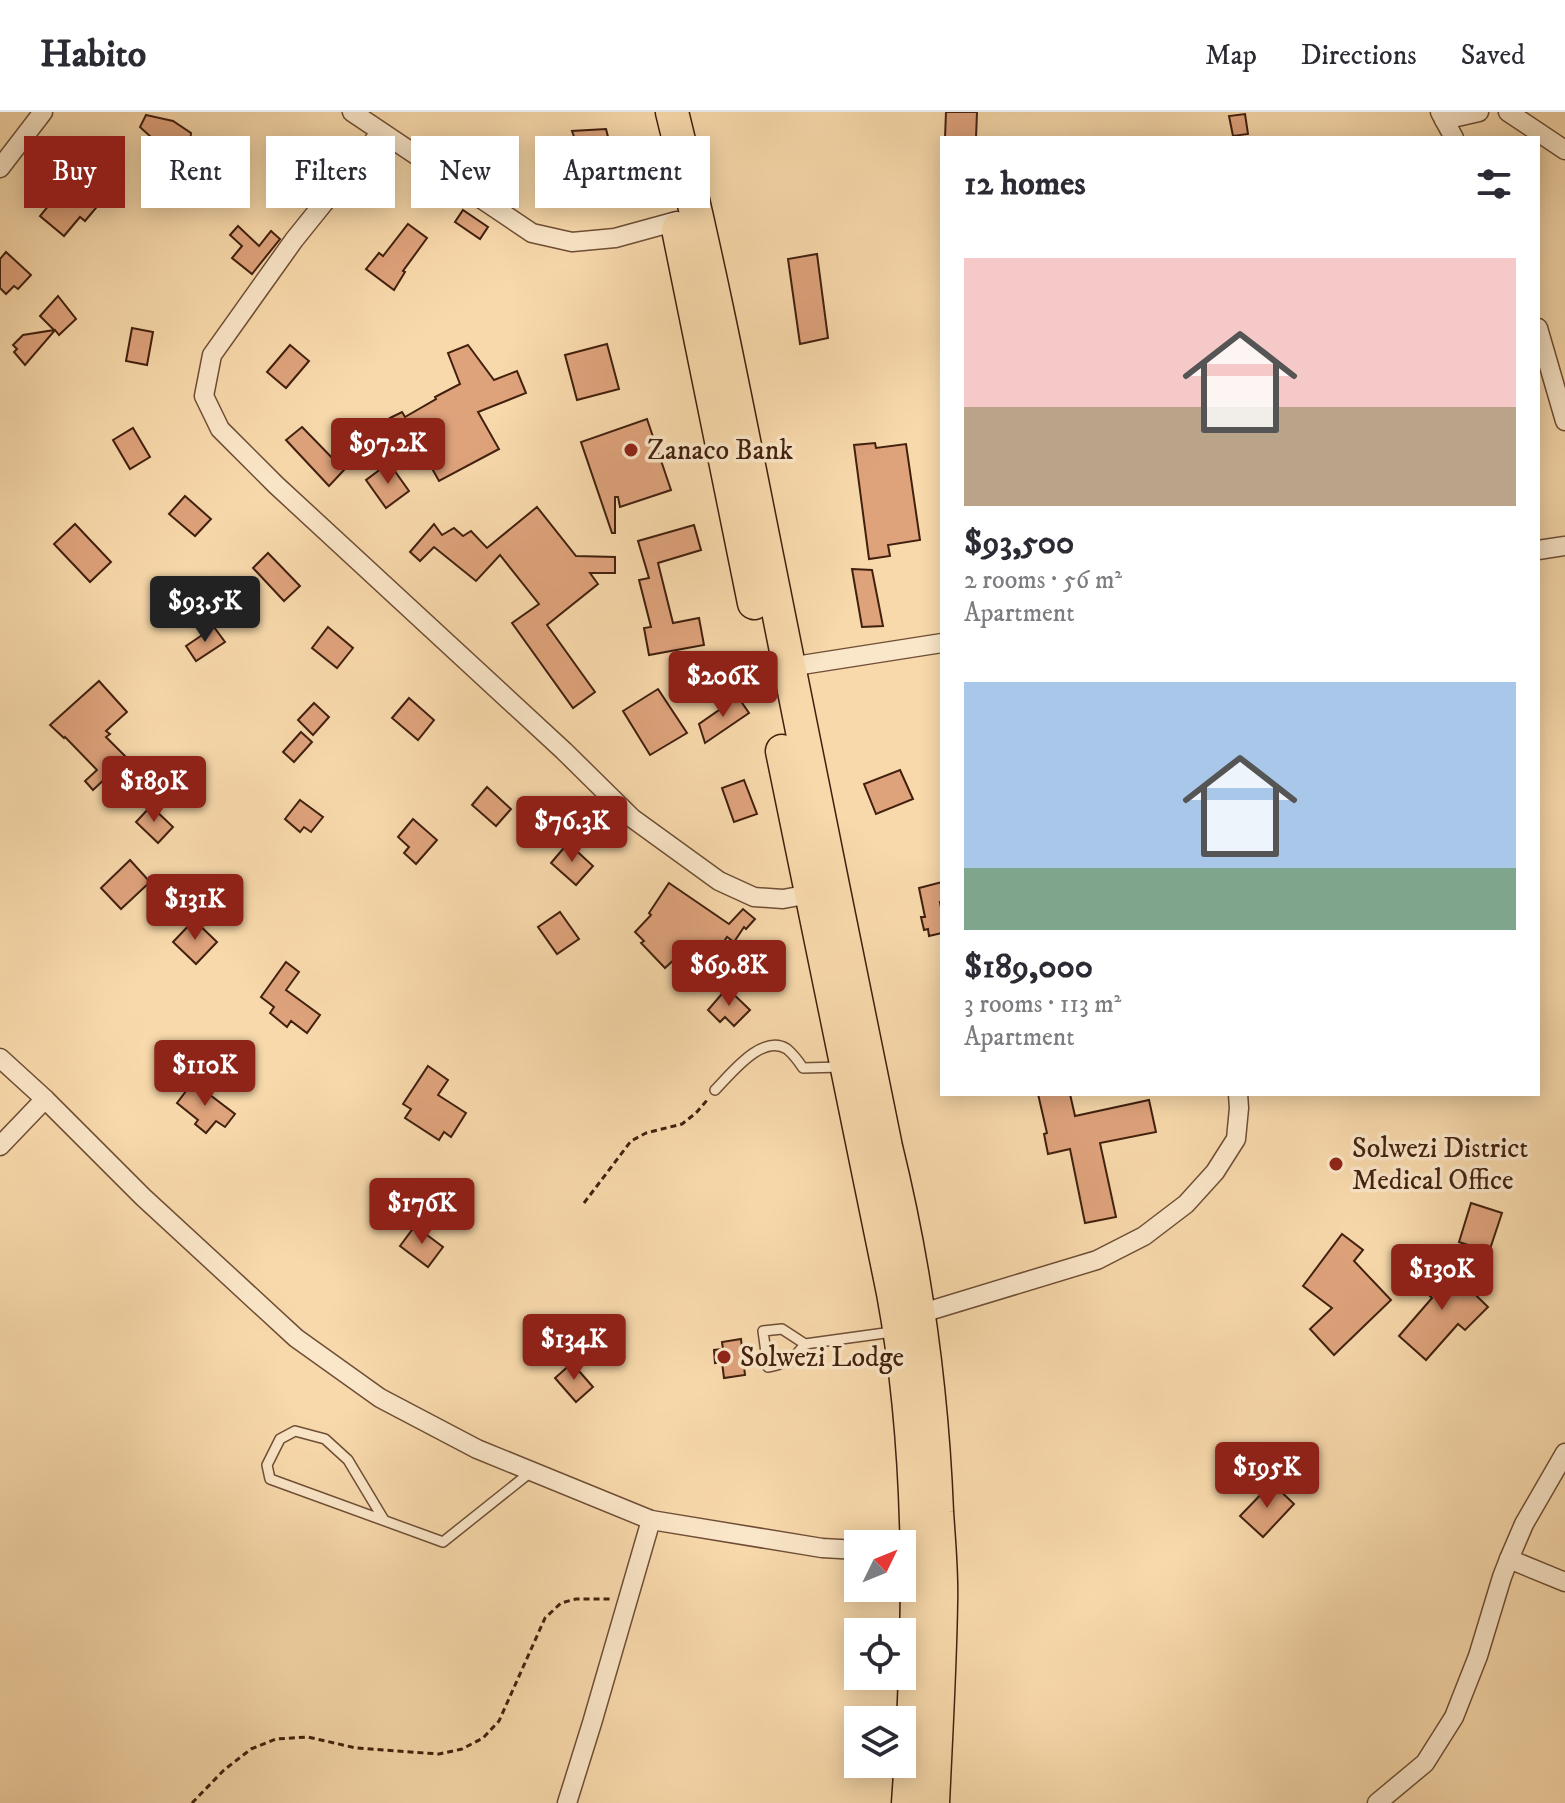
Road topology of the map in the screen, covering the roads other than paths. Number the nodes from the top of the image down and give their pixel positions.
1 (43, 112) edge
2 (352, 112) edge
3 (649, 112) edge
4 (672, 112) edge
5 (1479, 112) edge
6 (1508, 112) edge
7 (1442, 116) edge
8 (381, 132) junction
9 (1453, 136) edge
10 (1565, 150) edge
11 (0, 168) edge
12 (677, 221) junction
13 (1540, 335) edge
14 (1565, 421) edge
15 (1565, 546) edge
16 (1540, 550) edge
17 (940, 643) edge
18 (789, 667) junction
19 (810, 894) junction
20 (0, 1058) edge
21 (858, 1065) junction
22 (715, 1090) road end
23 (1238, 1096) edge
24 (45, 1099) junction
25 (0, 1146) edge
26 (910, 1322) junction
27 (805, 1344) junction
28 (1565, 1453) edge
29 (532, 1471) junction
30 (384, 1520) junction
31 (651, 1520) junction
32 (844, 1549) edge
33 (919, 1551) edge
34 (1509, 1559) junction
35 (1565, 1582) edge
36 (567, 1803) edge
37 (908, 1803) edge
38 (933, 1803) edge
39 (1377, 1803) edge

1 - 11 street
2 - 8 street
3 - 12 highway
4 - 18 highway
5 - 7 street
6 - 10 street
7 - 9 street
8 - 12 street
8 - 19 street
12 - 19 highway
13 - 14 street
15 - 16 street
17 - 18 street
18 - 21 highway
19 - 21 highway
20 - 24 street
21 - 22 lane
21 - 26 highway
23 - 26 street
24 - 25 street
24 - 29 street
26 - 27 lane
26 - 33 highway
27 - 27 lane
28 - 34 street
29 - 30 lane
29 - 31 street
30 - 30 lane
31 - 32 street
31 - 36 street
33 - 37 highway
33 - 38 highway
34 - 35 street
34 - 39 street

